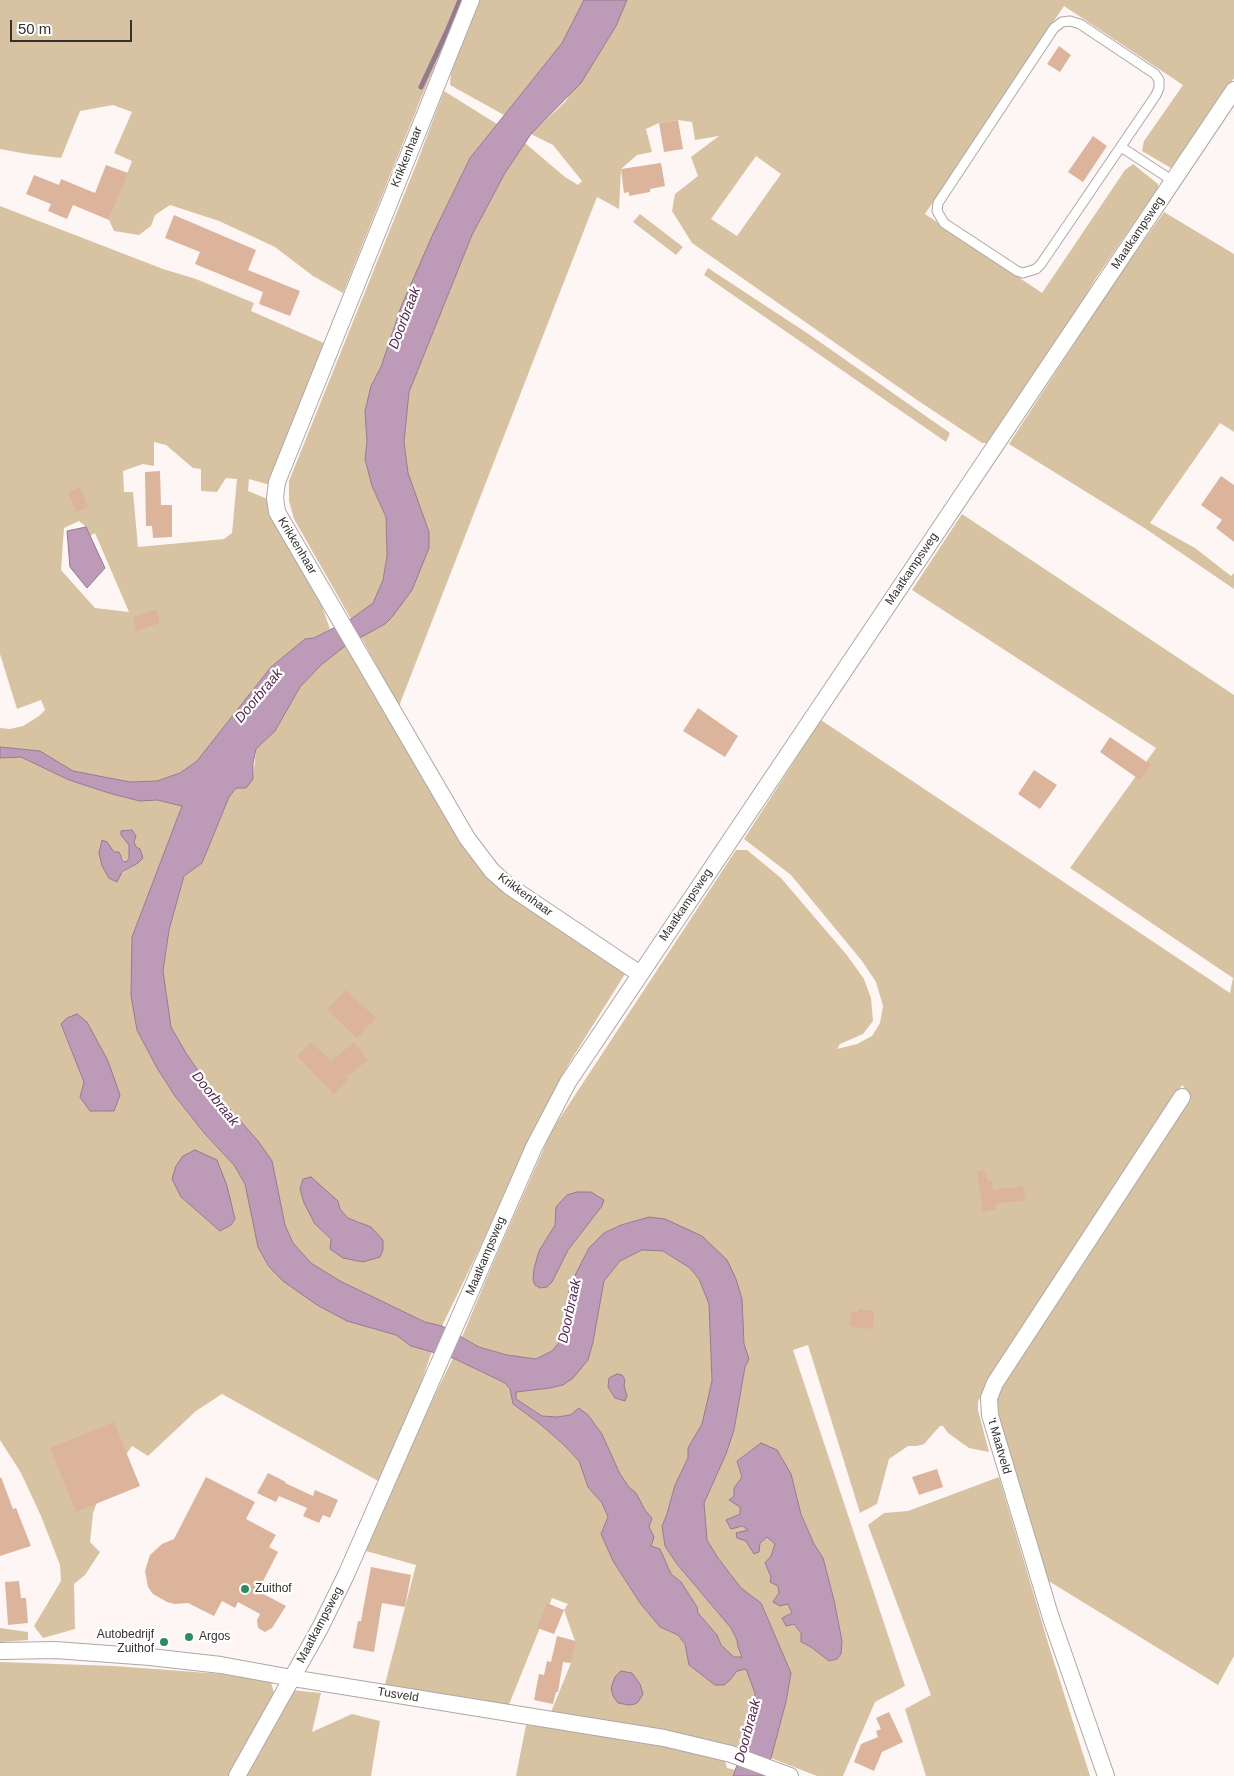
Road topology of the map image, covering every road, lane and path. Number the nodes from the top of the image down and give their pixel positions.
1 (471, 0) edge
2 (1234, 90) edge
3 (1121, 147) junction
4 (1173, 181) junction
5 (640, 974) junction
6 (1182, 1097) dead end
7 (0, 1651) edge
8 (292, 1678) junction
9 (237, 1776) edge
10 (790, 1776) edge
11 (1106, 1776) edge

1 - 5 street, Krikkenhaar
2 - 4 street, Maatkampsweg
3 - 3 lane
3 - 4 lane
4 - 5 street, Maatkampsweg
5 - 8 street, Maatkampsweg
6 - 11 street, 't Maatveld
7 - 8 street, Tusveld
8 - 9 street, Maatkampsweg
8 - 10 street, Tusveld

